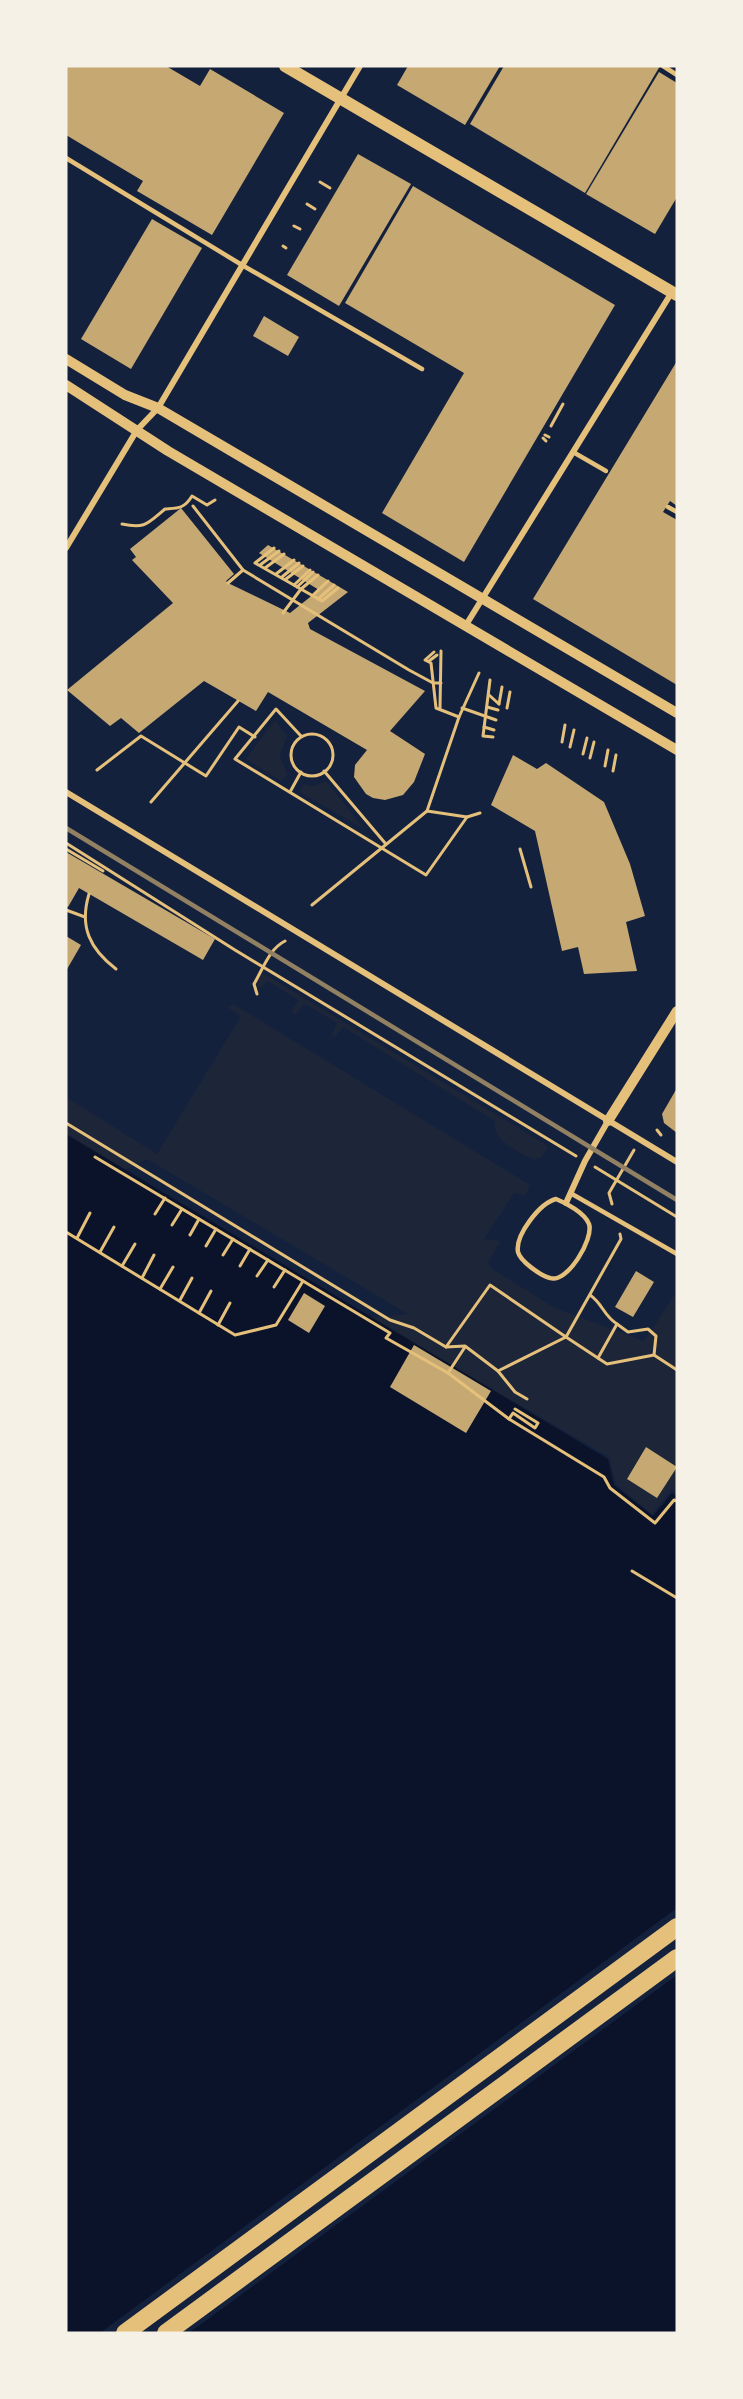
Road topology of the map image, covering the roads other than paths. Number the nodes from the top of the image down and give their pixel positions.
1 (285, 66) edge
2 (360, 66) edge
3 (663, 66) edge
4 (677, 75) edge
5 (340, 98) junction
6 (66, 158) edge
7 (242, 265) junction
8 (675, 294) edge
9 (66, 359) edge
10 (422, 369) dead end
11 (66, 386) edge
12 (158, 408) junction
13 (137, 430) junction
14 (573, 452) junction
15 (606, 471) dead end
16 (668, 507) dead end
17 (677, 512) edge
18 (66, 548) edge
19 (482, 598) junction
20 (466, 625) junction
21 (677, 713) edge
22 (677, 750) edge
23 (66, 792) edge
24 (677, 1011) edge
25 (608, 1121) junction
26 (677, 1162) edge
27 (572, 1194) junction
28 (566, 1203) junction
29 (677, 1254) edge
30 (677, 1927) edge
31 (677, 1958) edge
32 (125, 2333) edge
33 (166, 2333) edge

1 - 5 main road
2 - 5 street
3 - 4 lane
5 - 7 street
5 - 8 main road
6 - 7 lane
7 - 10 lane
7 - 12 street
8 - 14 street
9 - 12 street
11 - 13 street
12 - 13 street
12 - 19 street
13 - 18 street
13 - 20 street
14 - 15 lane
14 - 19 street
16 - 17 lane
19 - 20 street
19 - 21 street
20 - 22 street
23 - 25 street
24 - 25 street
25 - 26 street
25 - 27 street
27 - 28 street
27 - 29 lane
28 - 28 lane
30 - 32 highway
31 - 33 highway

